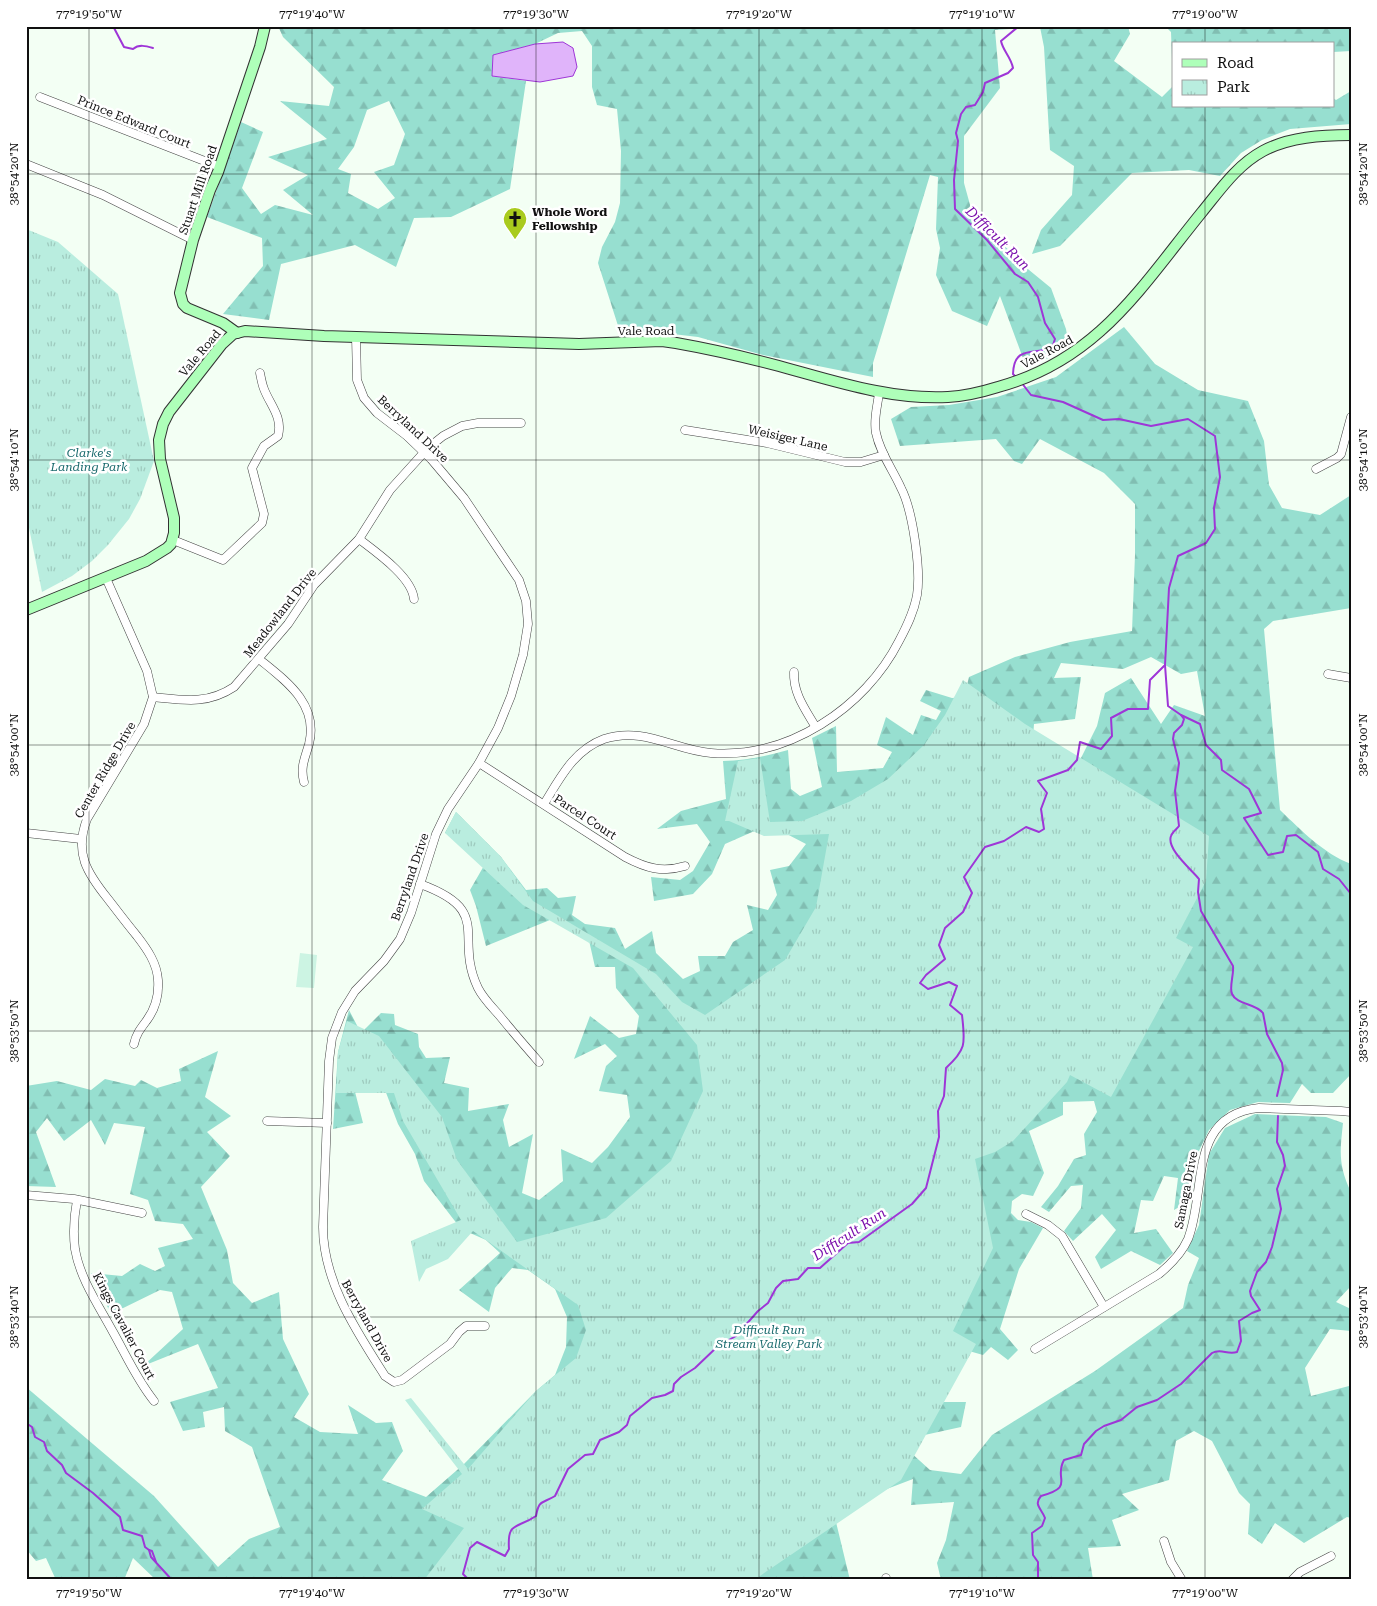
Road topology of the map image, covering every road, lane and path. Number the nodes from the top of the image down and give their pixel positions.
1 (263, 27) edge
2 (40, 97) dead end
3 (1351, 135) edge
4 (26, 164) edge
5 (220, 167) junction
6 (193, 240) junction
7 (237, 332) junction
8 (356, 337) junction
9 (260, 373) dead end
10 (879, 392) junction
11 (1351, 417) edge
12 (521, 423) dead end
13 (686, 430) dead end
14 (424, 452) junction
15 (884, 455) junction
16 (1316, 469) dead end
17 (359, 539) junction
18 (172, 540) junction
19 (106, 578) junction
20 (414, 599) dead end
21 (26, 610) edge
22 (259, 659) junction
23 (794, 672) dead end
24 (1328, 674) dead end
25 (1351, 678) edge
26 (153, 698) junction
27 (815, 726) junction
28 (479, 763) junction
29 (304, 782) dead end
30 (544, 804) junction
31 (26, 833) edge
32 (81, 839) junction
33 (684, 866) dead end
34 (420, 884) junction
35 (134, 1044) dead end
36 (539, 1062) dead end
37 (1351, 1112) edge
38 (267, 1121) dead end
39 (326, 1122) junction
40 (26, 1195) edge
41 (77, 1200) junction
42 (142, 1213) dead end
43 (1026, 1214) dead end
44 (1104, 1307) junction
45 (485, 1326) dead end
46 (1036, 1349) dead end
47 (154, 1401) dead end
48 (1164, 1540) dead end
49 (1331, 1556) dead end
50 (1182, 1580) edge
51 (1292, 1580) edge

1 - 5 main road, Stuart Mill Road
2 - 5 street, Prince Edward Court
3 - 10 main road, Vale Road
4 - 6 street
5 - 6 main road, Stuart Mill Road
6 - 7 main road, Stuart Mill Road
7 - 8 main road, Vale Road
7 - 18 main road, Vale Road
8 - 10 main road, Vale Road
8 - 14 street, Berryland Drive
9 - 18 street
10 - 15 street
11 - 16 street
12 - 14 street, Meadowland Drive
13 - 15 street, Weisiger Lane
14 - 17 street, Meadowland Drive
14 - 28 street, Berryland Drive
15 - 27 street
17 - 20 street
17 - 22 street, Meadowland Drive
18 - 19 main road
19 - 21 main road
19 - 26 street
22 - 26 street, Meadowland Drive
22 - 29 street
23 - 27 street
24 - 25 street
26 - 32 street, Center Ridge Drive
27 - 30 street
28 - 30 street, Parcel Court
28 - 34 street, Berryland Drive
30 - 33 street, Parcel Court
31 - 32 street
32 - 35 street, Center Ridge Drive
34 - 36 street
34 - 39 street, Berryland Drive
37 - 44 street, Samaga Drive
38 - 39 street
39 - 45 street, Berryland Drive
40 - 41 street
41 - 42 street
41 - 47 street, Kings Cavalier Court
43 - 44 street
44 - 46 street, Samaga Drive
48 - 50 street
49 - 51 street

